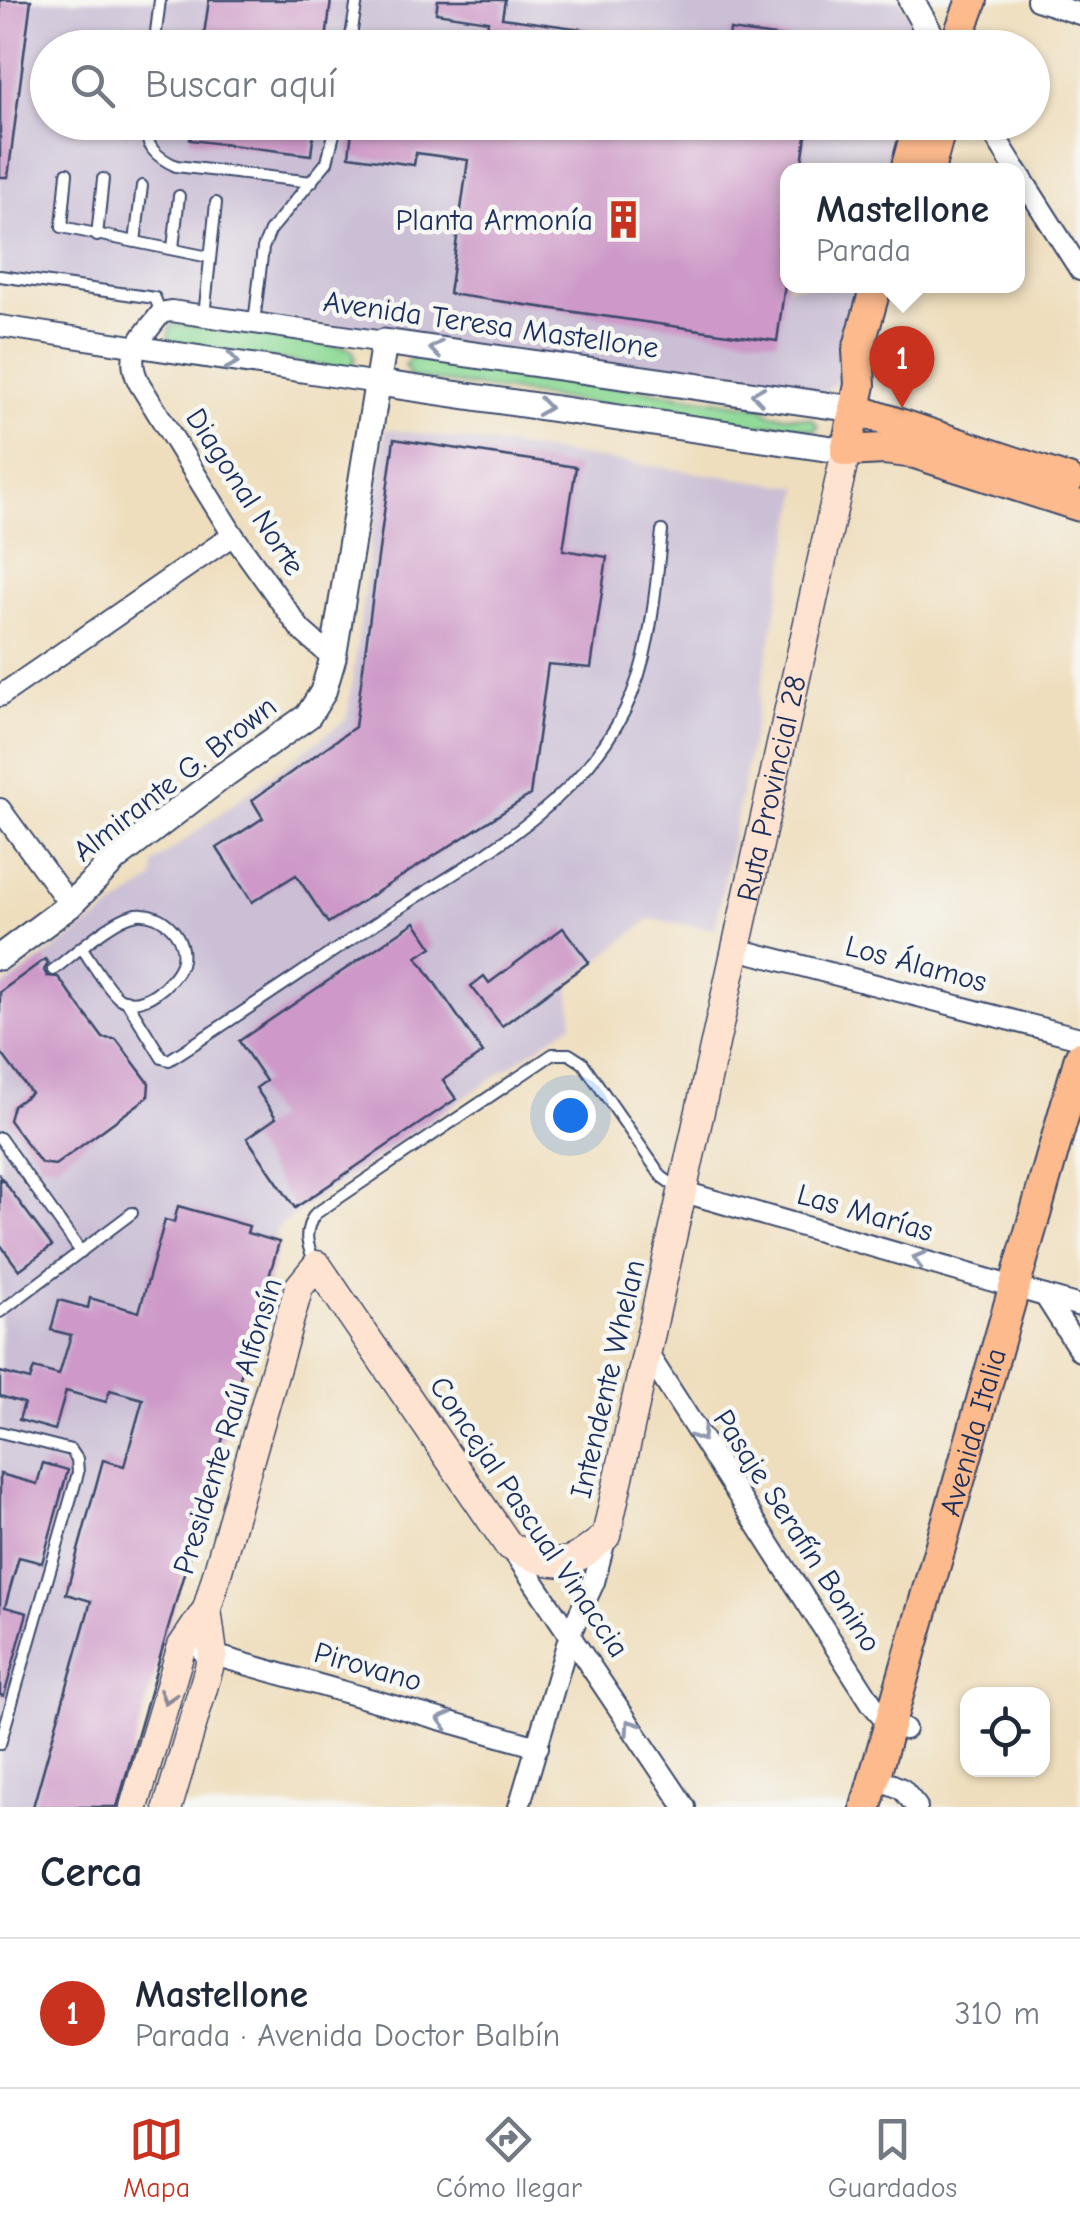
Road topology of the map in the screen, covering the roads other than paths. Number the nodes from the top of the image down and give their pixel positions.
1 (160, 0) edge
2 (357, 0) edge
3 (911, 0) edge
4 (972, 0) edge
5 (1037, 0) edge
6 (1080, 14) edge
7 (156, 30) edge
8 (353, 30) edge
9 (928, 30) edge
10 (961, 30) edge
11 (148, 140) edge
12 (333, 140) edge
13 (997, 140) edge
14 (1012, 163) edge
15 (67, 173) dead end
16 (104, 178) dead end
17 (312, 182) junction
18 (1025, 184) edge
19 (142, 186) dead end
20 (179, 196) dead end
21 (216, 203) dead end
22 (97, 236) junction
23 (135, 242) junction
24 (173, 248) junction
25 (209, 257) junction
26 (1080, 270) edge
27 (0, 276) edge
28 (874, 293) edge
29 (895, 293) edge
30 (161, 313) junction
31 (204, 316) junction
32 (254, 324) junction
33 (0, 326) edge
34 (384, 342) junction
35 (136, 346) junction
36 (378, 383) junction
37 (857, 397) junction
38 (846, 450) junction
39 (1080, 484) edge
40 (1080, 506) edge
41 (662, 531) dead end
42 (233, 535) junction
43 (334, 658) junction
44 (0, 696) edge
45 (0, 808) edge
46 (70, 905) junction
47 (82, 948) junction
48 (737, 949) junction
49 (0, 957) edge
50 (53, 970) dead end
51 (126, 1000) junction
52 (1080, 1038) edge
53 (1080, 1058) edge
54 (1080, 1116) edge
55 (0, 1138) edge
56 (684, 1192) junction
57 (132, 1213) dead end
58 (81, 1252) junction
59 (317, 1265) junction
60 (1029, 1291) junction
61 (1080, 1306) edge
62 (0, 1312) edge
63 (1080, 1351) edge
64 (647, 1353) junction
65 (0, 1432) edge
66 (606, 1536) junction
67 (510, 1546) junction
68 (207, 1609) junction
69 (570, 1634) junction
70 (182, 1646) junction
71 (213, 1654) junction
72 (898, 1727) junction
73 (0, 1744) edge
74 (538, 1747) junction
75 (883, 1789) edge
76 (134, 1807) edge
77 (168, 1807) edge
78 (519, 1807) edge
79 (686, 1807) edge
80 (866, 1807) edge
81 (917, 1807) edge

1 - 7 lane
2 - 8 lane
3 - 9 street
4 - 10 main road
5 - 6 street
11 - 17 lane
12 - 17 lane
13 - 14 street
15 - 22 lane
16 - 22 lane
17 - 32 lane
18 - 26 street
19 - 23 lane
20 - 24 lane
21 - 25 lane
22 - 23 lane
23 - 24 lane
24 - 25 lane
25 - 31 lane
27 - 30 lane
28 - 37 main road
29 - 37 main road
30 - 31 street, Avenida Teresa Mastellone
30 - 35 street
31 - 32 street, Avenida Teresa Mastellone
32 - 34 street, Avenida Teresa Mastellone
33 - 35 street
34 - 36 street, Almirante G. Brown
37 -> 34 street, Avenida Teresa Mastellone
35 -> 36 street
35 - 42 street, Diagonal Norte
36 -> 38 street
36 - 43 street, Almirante G. Brown
37 - 38 main road, Ruta Provincial 28
37 - 39 main road
38 - 40 main road
38 - 48 main road, Ruta Provincial 28
41 - 51 lane
42 - 43 street, Diagonal Norte
42 - 44 street
43 - 46 street, Almirante G. Brown
45 - 46 street
46 - 49 street, Almirante G. Brown
47 - 50 lane
47 - 51 lane
47 - 51 lane
48 - 52 street, Los Álamos
48 - 56 main road, Ruta Provincial 28
53 - 60 main road, Avenida Italia
54 - 60 main road, Avenida Italia
55 - 58 lane
56 - 59 lane
60 -> 56 street, Las Marías
56 - 64 main road, Intendente Whelan
57 - 58 lane
58 - 62 lane
59 - 67 main road, Concejal Pascual Vinaccia
59 - 68 main road, Presidente Raúl Alfonsín
60 - 61 street, Las Marías
60 - 63 street
60 - 72 main road, Avenida Italia
64 - 66 main road, Intendente Whelan
64 -> 72 street, Pasaje Serafín Bonino
65 - 73 lane
66 - 67 main road
66 - 69 street, Intendente Whelan
67 - 69 street, Concejal Pascual Vinaccia
68 - 70 main road, Presidente Raúl Alfonsín
68 - 71 main road, Presidente Raúl Alfonsín
69 - 74 street, Intendente Whelan
79 -> 69 street, Concejal Pascual Vinaccia
70 - 71 street, Pirovano
70 -> 76 main road, Presidente Raúl Alfonsín
74 -> 71 street, Pirovano
71 - 77 main road, Presidente Raúl Alfonsín
72 - 75 main road, Avenida Italia
74 - 78 street, Intendente Whelan
75 - 80 main road, Avenida Italia
75 - 81 street

